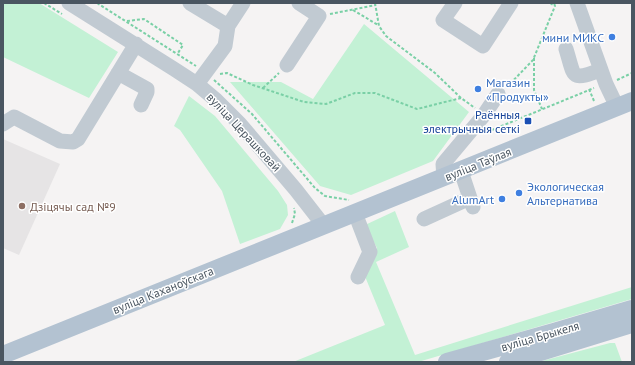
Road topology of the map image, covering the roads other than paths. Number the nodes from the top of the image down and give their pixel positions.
1 (190, 3) edge
2 (243, 3) edge
3 (299, 3) edge
4 (454, 3) edge
5 (511, 3) edge
6 (577, 3) edge
7 (66, 9) edge
8 (228, 26) junction
9 (136, 44) junction
10 (566, 49) dead end
11 (287, 65) road end
12 (601, 70) junction
13 (118, 74) junction
14 (204, 78) junction
15 (498, 94) road end
16 (625, 104) edge
17 (141, 105) dead end
18 (3, 124) edge
19 (452, 174) junction
20 (354, 207) junction
21 (424, 219) dead end
22 (324, 226) junction
23 (358, 277) dead end
24 (632, 309) edge
25 (632, 324) edge
26 (4, 353) edge
27 (447, 362) edge
28 (508, 362) edge

1 - 8 street
2 - 8 street
3 - 11 street
4 - 5 street
6 - 12 street
7 - 9 street, вуліца Церашковай
8 - 14 street
9 - 13 street
9 - 14 street, вуліца Церашковай
10 - 12 street
12 - 16 street
13 - 17 street
13 - 18 street
14 - 22 street, вуліца Церашковай
15 - 19 street
16 - 19 main road, вуліца Таўлая
19 - 20 main road, вуліца Таўлая
19 - 21 street
20 - 22 main road, вуліца Таўлая
20 - 23 street
22 - 26 main road, вуліца Каханоўскага
24 - 27 main road, вуліца Брыкеля
25 - 28 main road, вуліца Брыкеля

